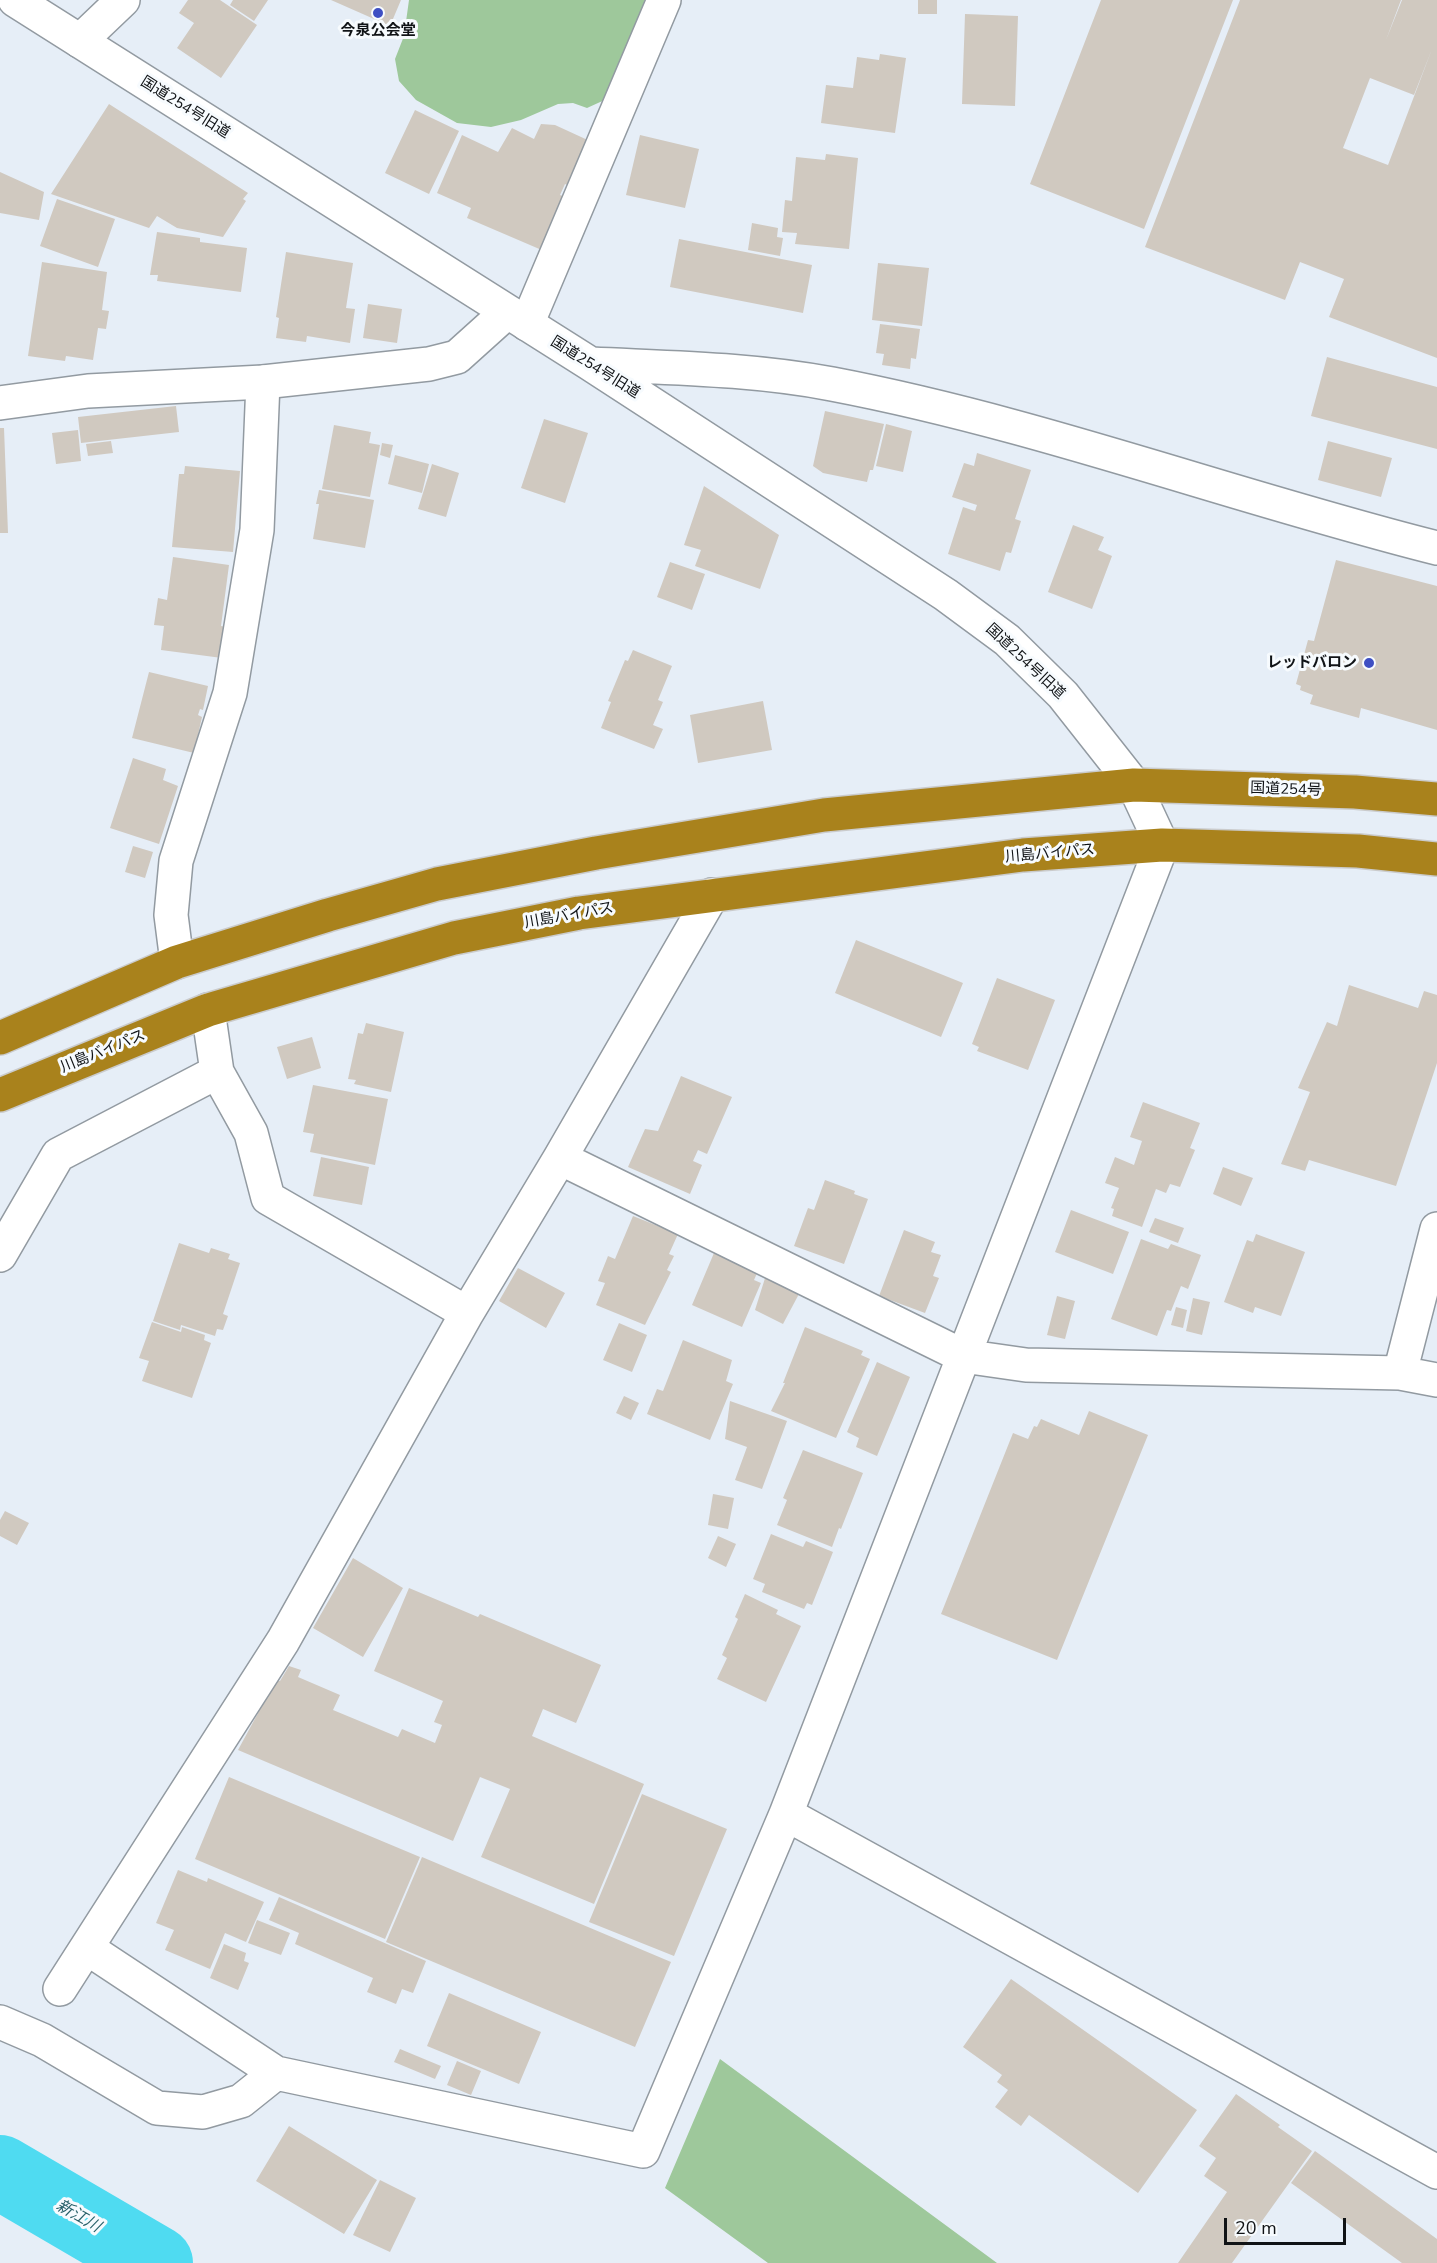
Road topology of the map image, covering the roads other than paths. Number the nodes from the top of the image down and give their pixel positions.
1 (15, 0) edge
2 (123, 0) edge
3 (664, 0) edge
4 (80, 41) junction
5 (517, 318) junction
6 (589, 363) junction
7 (263, 382) junction
8 (0, 403) edge
9 (1437, 548) edge
10 (1134, 785) junction
11 (1437, 799) edge
12 (1162, 845) junction
13 (1437, 859) edge
14 (712, 896) junction
15 (177, 962) junction
16 (208, 1010) junction
17 (0, 1038) edge
18 (217, 1072) junction
19 (0, 1095) edge
20 (560, 1158) junction
21 (1437, 1229) edge
22 (0, 1255) edge
23 (466, 1313) junction
24 (963, 1356) junction
25 (1400, 1373) junction
26 (1437, 1380) edge
27 (786, 1814) junction
28 (87, 1948) junction
29 (60, 1989) dead end
30 (0, 2022) edge
31 (276, 2073) junction
32 (1435, 2165) edge

1 - 4 street, 国道254号旧道
2 - 4 street
3 - 5 street
4 - 5 street, 国道254号旧道
5 - 6 street, 国道254号旧道
5 - 7 street
6 - 9 street
6 - 10 street, 国道254号旧道
7 - 8 street
7 - 15 street
10 - 11 highway, 国道254号
10 - 12 street, 国道254号旧道
10 - 15 highway
12 - 13 highway
12 - 14 highway, 川島バイパス
12 - 24 street
14 - 16 highway, 川島バイパス
14 - 20 street
15 - 17 highway
16 - 18 street
16 - 19 highway, 川島バイパス
18 - 22 street
18 - 23 street
20 - 23 street
20 - 24 street
21 - 25 street
23 - 28 street
24 - 25 street
24 - 27 street
25 - 26 street
27 - 31 street
27 - 32 street
28 - 29 street
28 - 31 street
30 - 31 street

